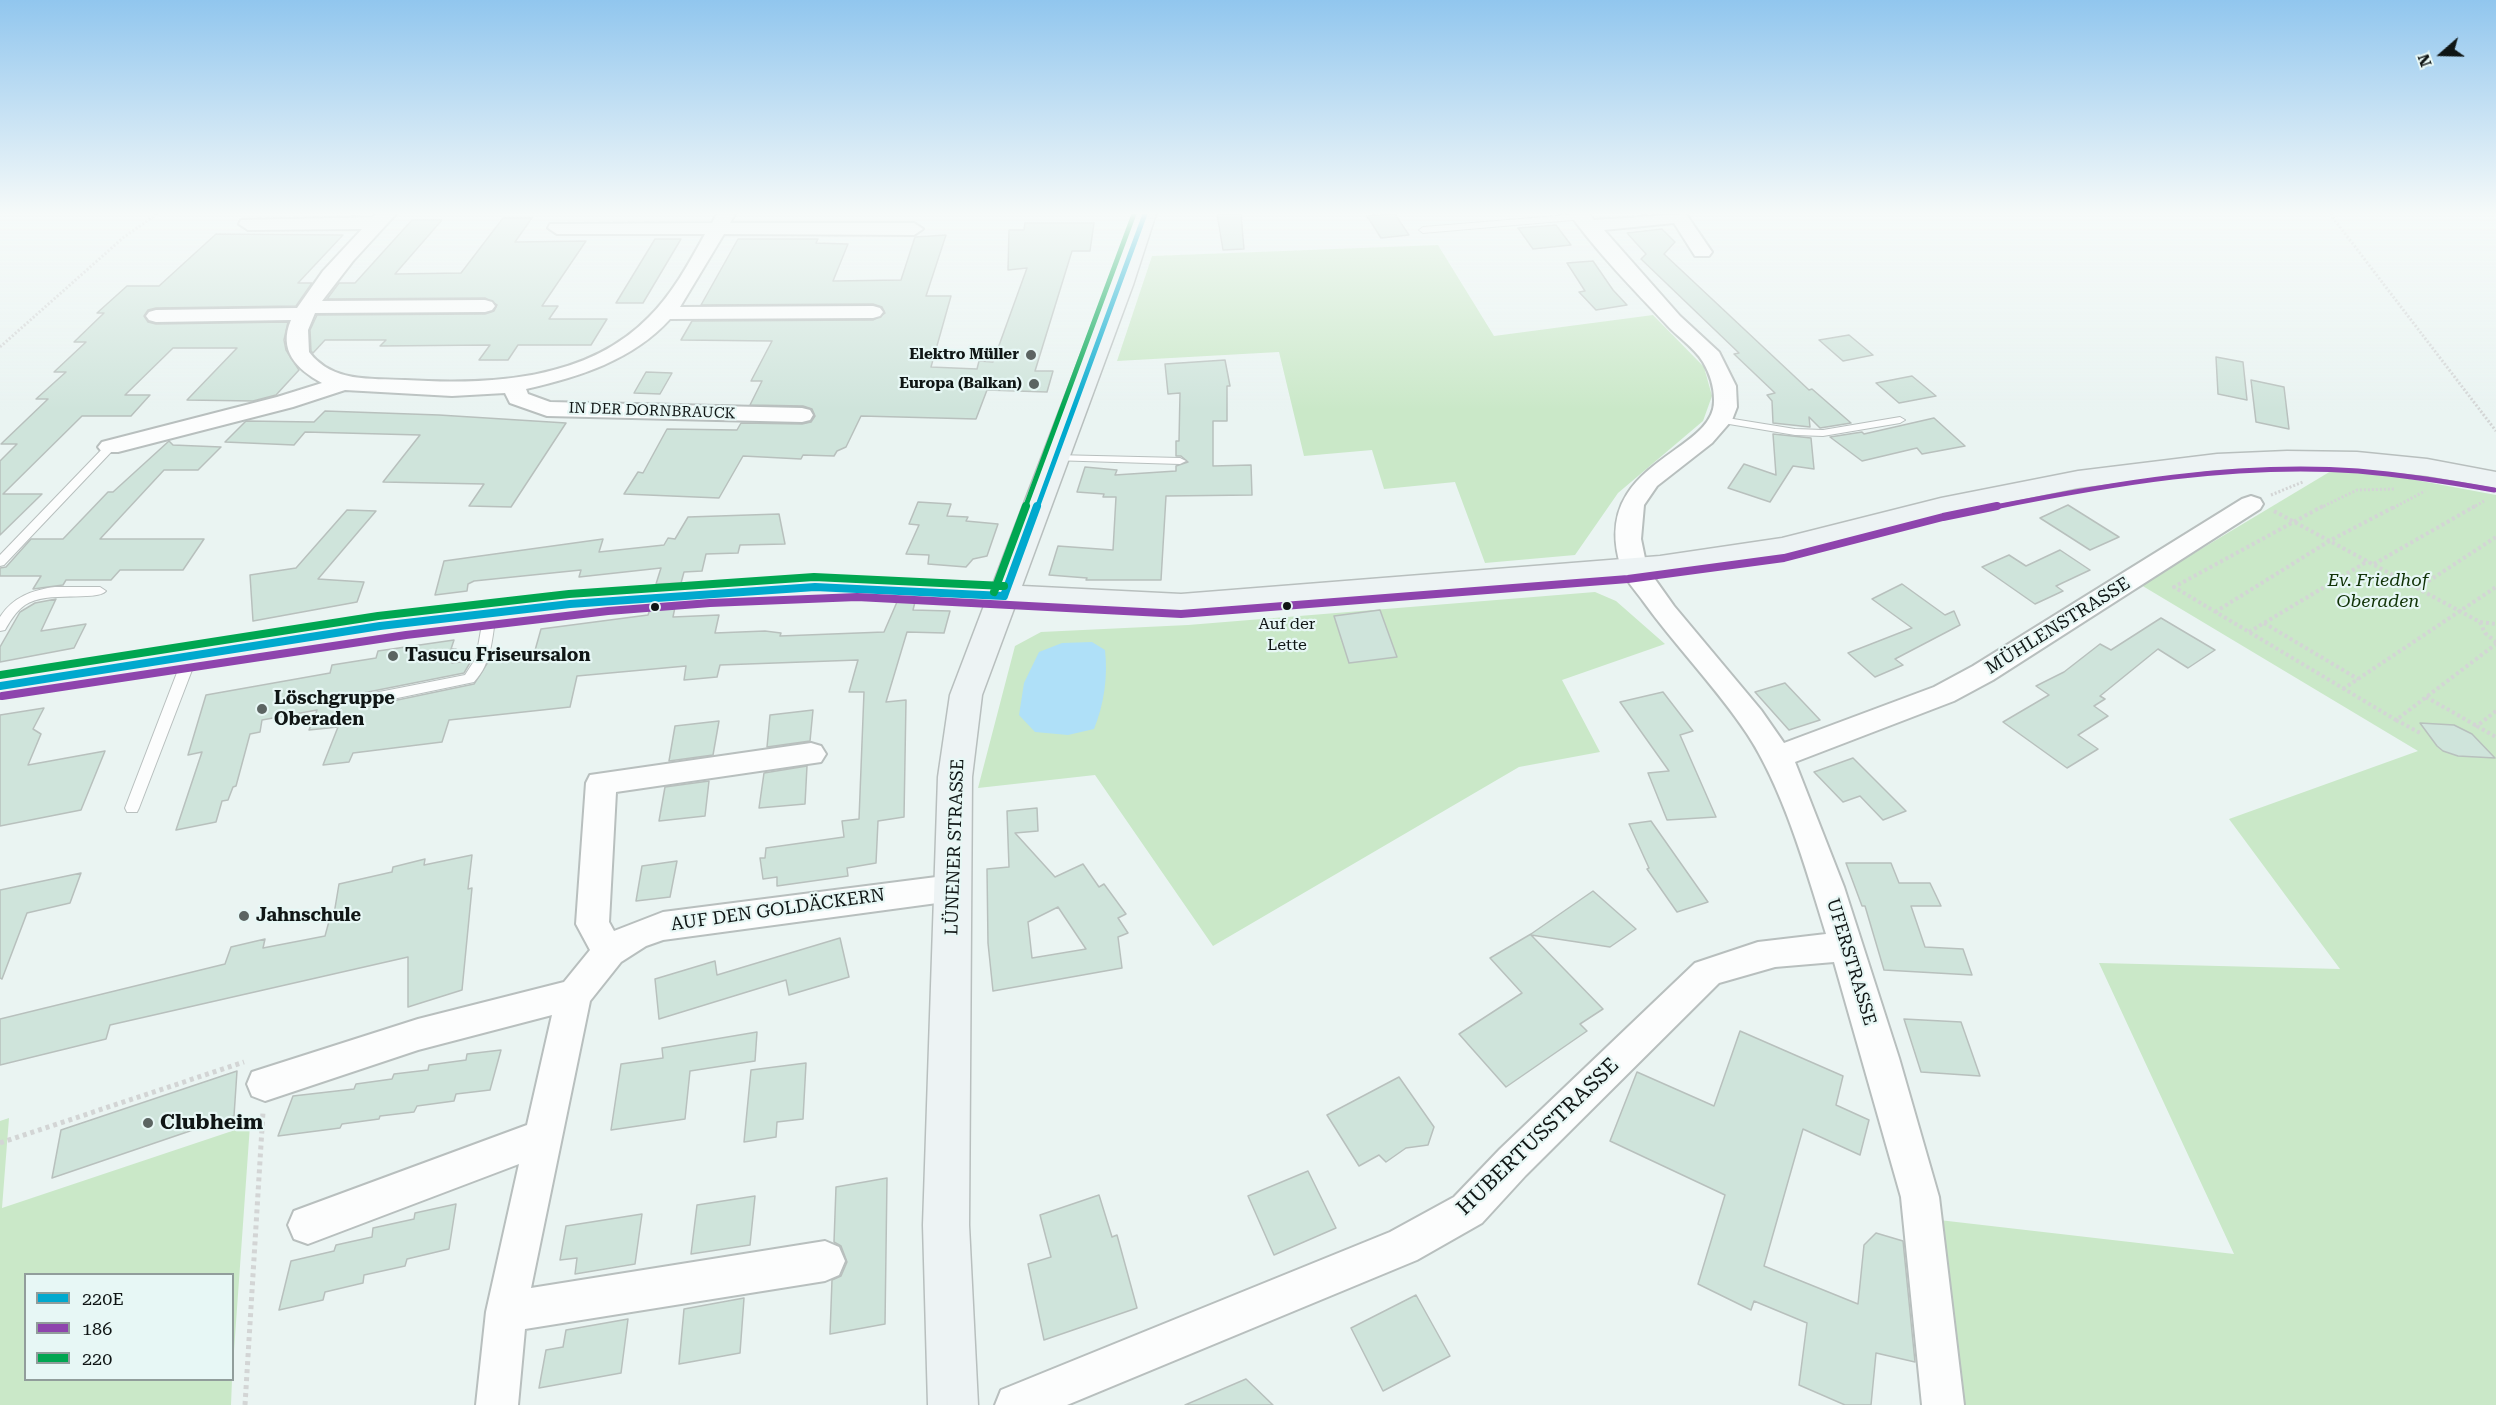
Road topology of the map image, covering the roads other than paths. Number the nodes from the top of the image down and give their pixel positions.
1 (327, 280) edge
2 (687, 280) edge
3 (1121, 280) edge
4 (1637, 280) edge
5 (485, 306) dead end
6 (306, 310) junction
7 (873, 312) dead end
8 (667, 313) junction
9 (156, 316) dead end
10 (344, 383) junction
11 (514, 385) junction
12 (802, 415) dead end
13 (1721, 420) junction
14 (1900, 420) dead end
15 (110, 447) joint
16 (1055, 458) junction
17 (1179, 461) dead end
18 (2487, 488) edge
19 (2251, 504) road end
20 (0, 562) edge
21 (1634, 570) junction
22 (100, 591) dead end
23 (1004, 596) junction
24 (490, 613) junction
25 (0, 627) edge
26 (190, 657) junction
27 (0, 686) edge
28 (364, 700) dead end
29 (811, 754) dead end
30 (1778, 757) junction
31 (132, 808) dead end
32 (952, 888) junction
33 (1846, 948) junction
34 (609, 952) junction
35 (574, 995) junction
36 (265, 1084) road end
37 (544, 1137) junction
38 (309, 1225) dead end
39 (825, 1261) dead end
40 (506, 1312) junction
41 (497, 1405) edge
42 (953, 1405) edge
43 (1016, 1405) edge
44 (1943, 1405) edge

1 - 6 street, IN DER DORNBRAUCK
2 - 8 street, IN DER DORNBRAUCK
3 - 16 main road, LÜNENER STRASSE
4 - 13 street
5 - 6 street
6 - 9 street
6 - 10 street, IN DER DORNBRAUCK
7 - 8 street
8 - 11 street, IN DER DORNBRAUCK
10 - 11 street, IN DER DORNBRAUCK
10 - 15 street, IN DER DORNBRAUCK
11 - 12 street, IN DER DORNBRAUCK
13 - 14 lane
13 - 21 street
15 - 20 lane
16 - 17 lane
16 - 23 main road, LÜNENER STRASSE
18 - 21 main road
19 - 30 street, MÜHLENSTRASSE
21 - 23 main road
21 - 30 street, UFERSTRASSE
22 - 25 lane
23 - 24 main road
23 - 32 main road, LÜNENER STRASSE
24 - 26 main road
24 - 28 lane
26 - 27 main road
26 - 31 lane
29 - 34 street
30 - 33 street, UFERSTRASSE
32 - 34 street, AUF DEN GOLDÄCKERN
32 - 42 main road, LÜNENER STRASSE
33 - 43 street, HUBERTUSSTRASSE
33 - 44 street, UFERSTRASSE
34 - 35 street, AUF DEN GOLDÄCKERN
35 - 36 street
35 - 37 street, AUF DEN GOLDÄCKERN
37 - 38 street
37 - 40 street, AUF DEN GOLDÄCKERN
39 - 40 street
40 - 41 street, AUF DEN GOLDÄCKERN

